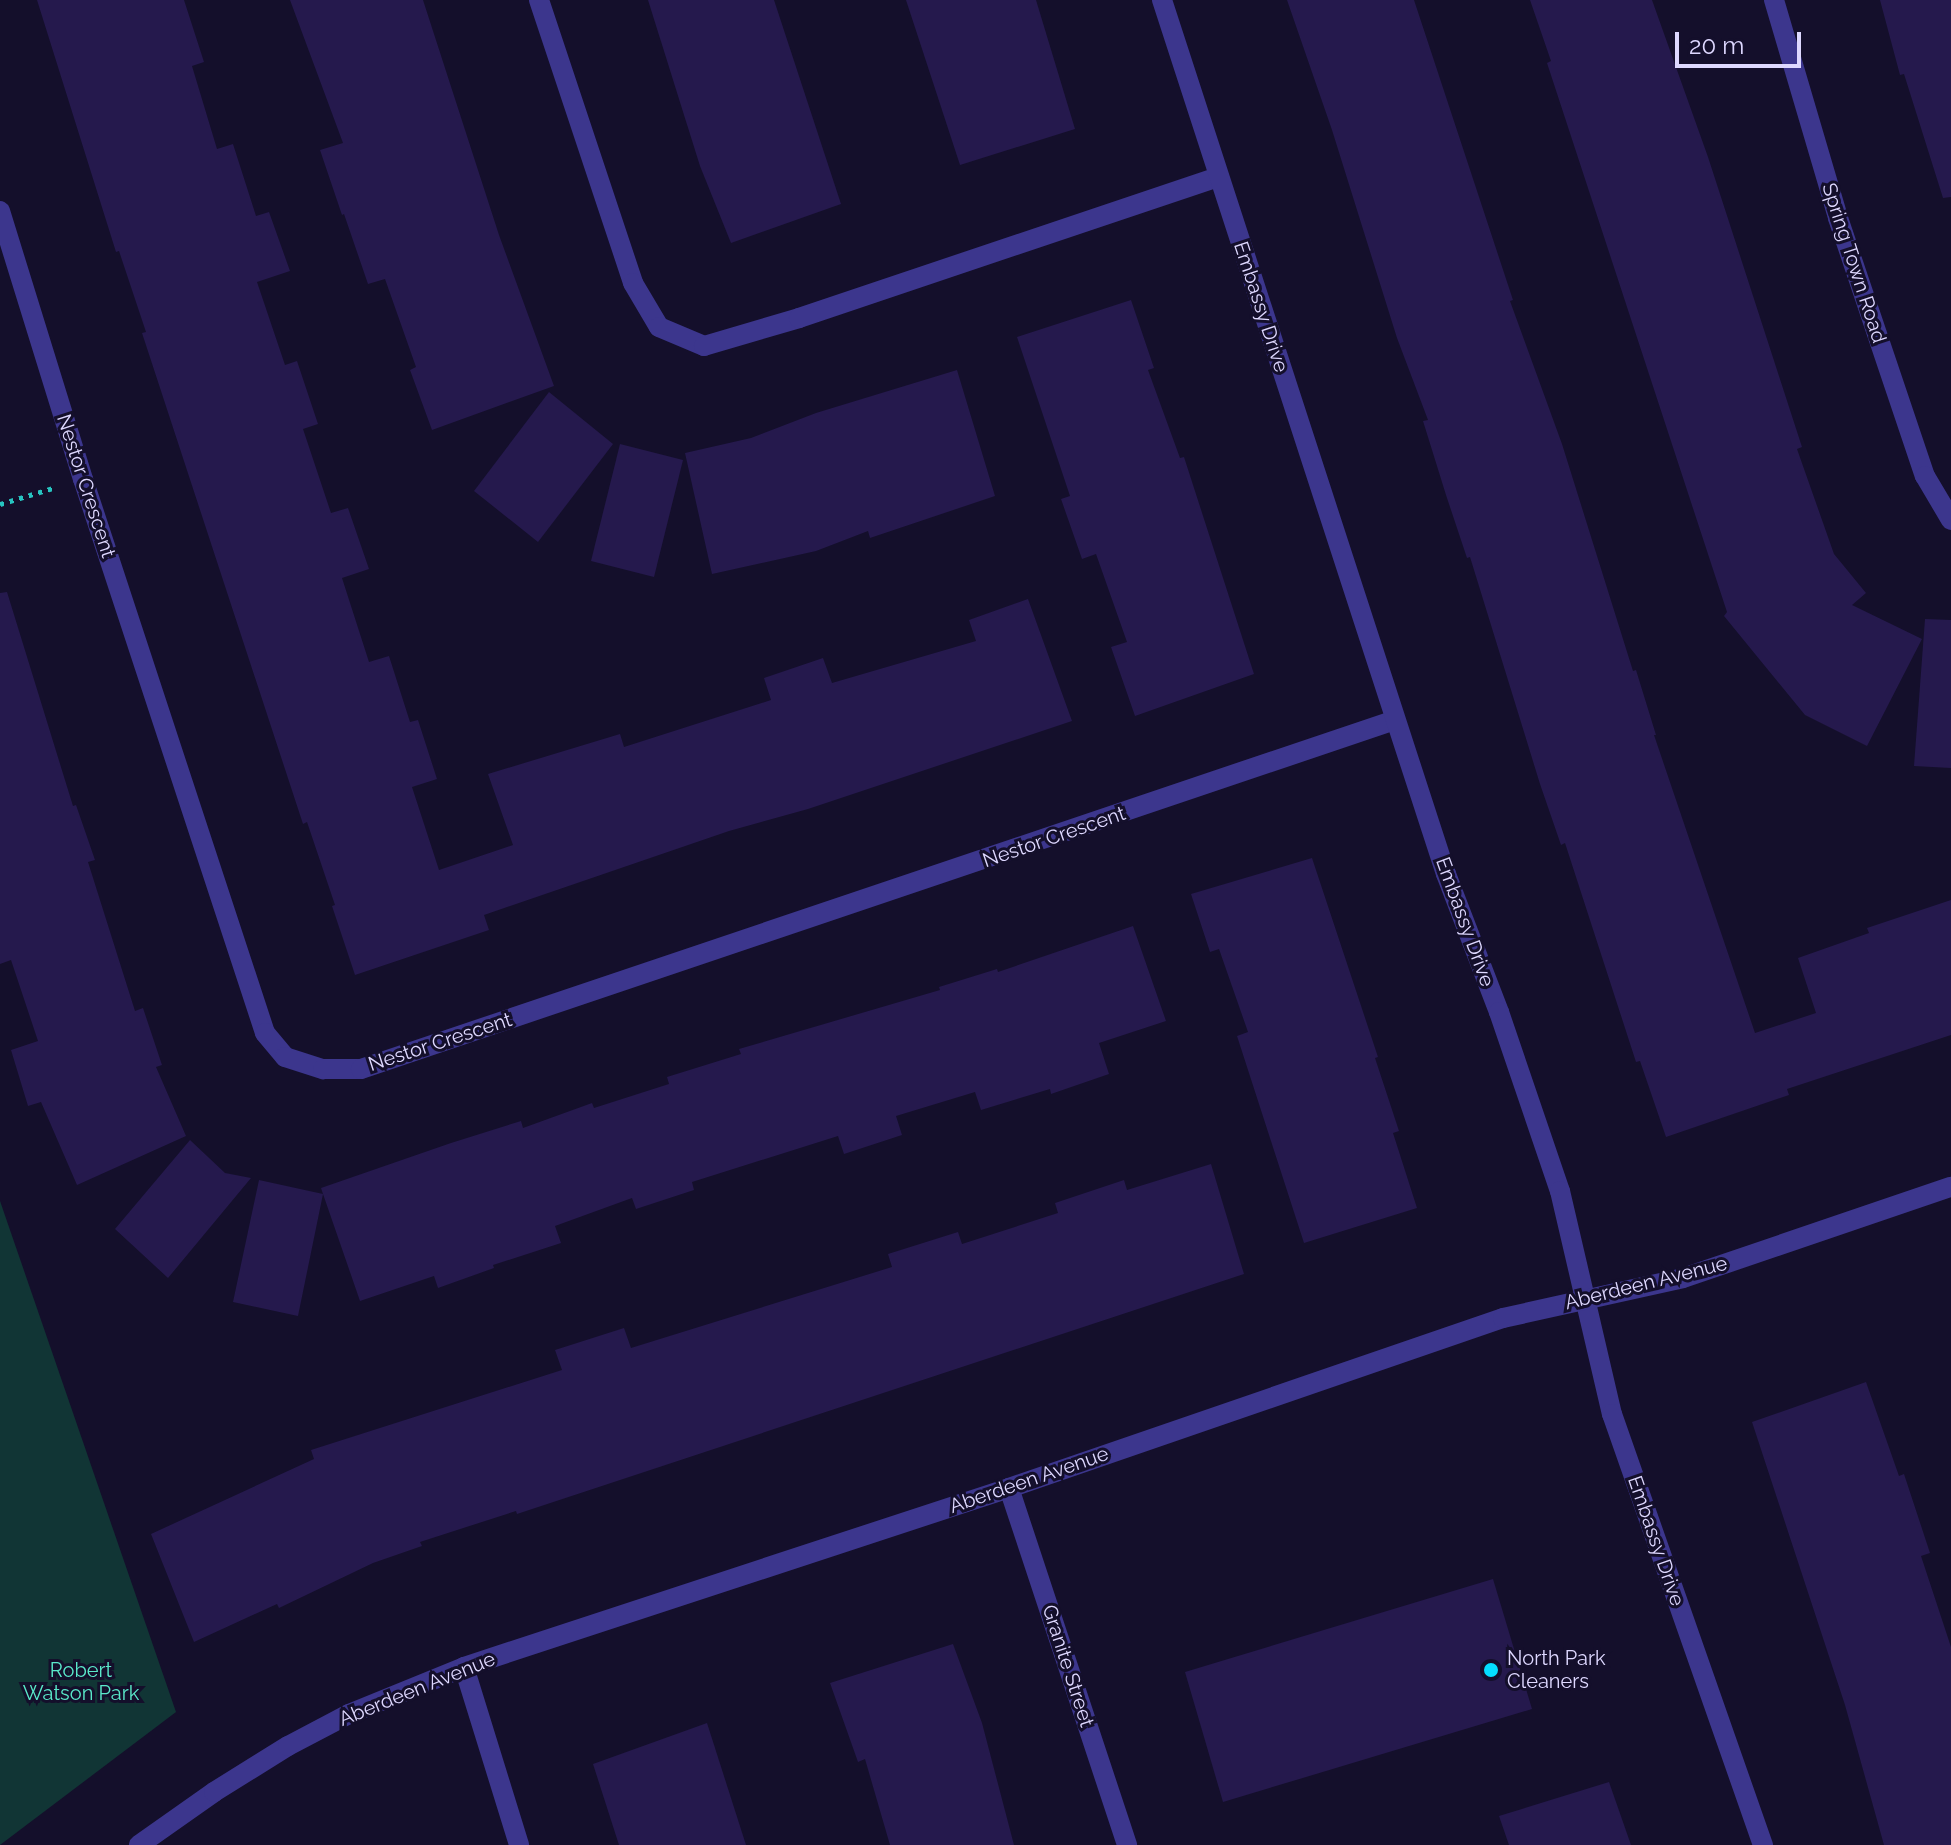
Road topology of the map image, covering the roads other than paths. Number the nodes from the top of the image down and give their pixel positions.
1 (539, 0) edge
2 (1162, 0) edge
3 (1774, 0) edge
4 (1219, 177) junction
5 (0, 211) edge
6 (1951, 520) edge
7 (1395, 720) junction
8 (1951, 1187) edge
9 (1585, 1300) junction
10 (1009, 1488) junction
11 (464, 1667) junction
12 (139, 1845) edge
13 (519, 1845) edge
14 (1127, 1845) edge
15 (1763, 1845) edge

1 - 4 street
2 - 4 street, Embassy Drive
3 - 6 street, Spring Town Road
4 - 7 street, Embassy Drive
5 - 7 street, Nestor Crescent
7 - 9 street, Embassy Drive
8 - 9 street, Aberdeen Avenue
9 - 10 street, Aberdeen Avenue
9 - 15 street, Embassy Drive
10 - 11 street, Aberdeen Avenue
10 - 14 street, Granite Street
11 - 12 street, Aberdeen Avenue
11 - 13 street

